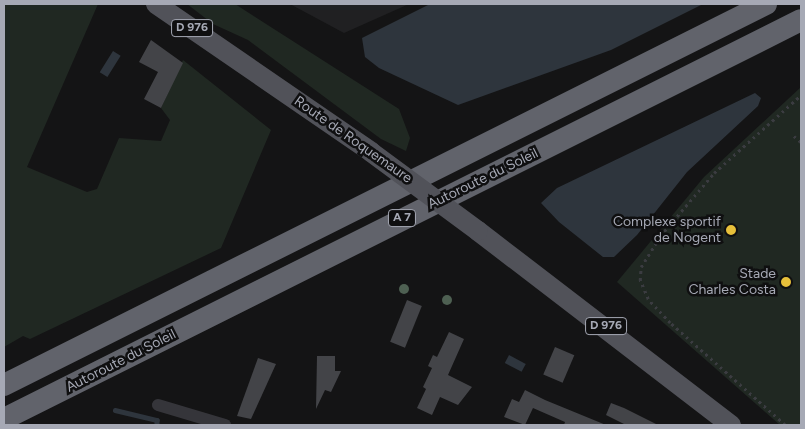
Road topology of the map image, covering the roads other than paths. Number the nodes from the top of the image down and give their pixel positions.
1 (156, 4) edge
2 (171, 4) edge
3 (766, 4) edge
4 (801, 20) edge
5 (228, 51) junction
6 (4, 385) edge
7 (158, 405) dead end
8 (4, 419) edge
9 (225, 425) edge
10 (731, 425) edge

1 - 5 main road, Route de Roquemaure / D 976
2 - 5 main road, Route de Roquemaure / D 976
3 - 6 highway, Autoroute du Soleil / A 7
4 - 8 highway, Autoroute du Soleil / A 7
5 - 10 main road, Route de Roquemaure / D 976, bridge
7 - 9 street

